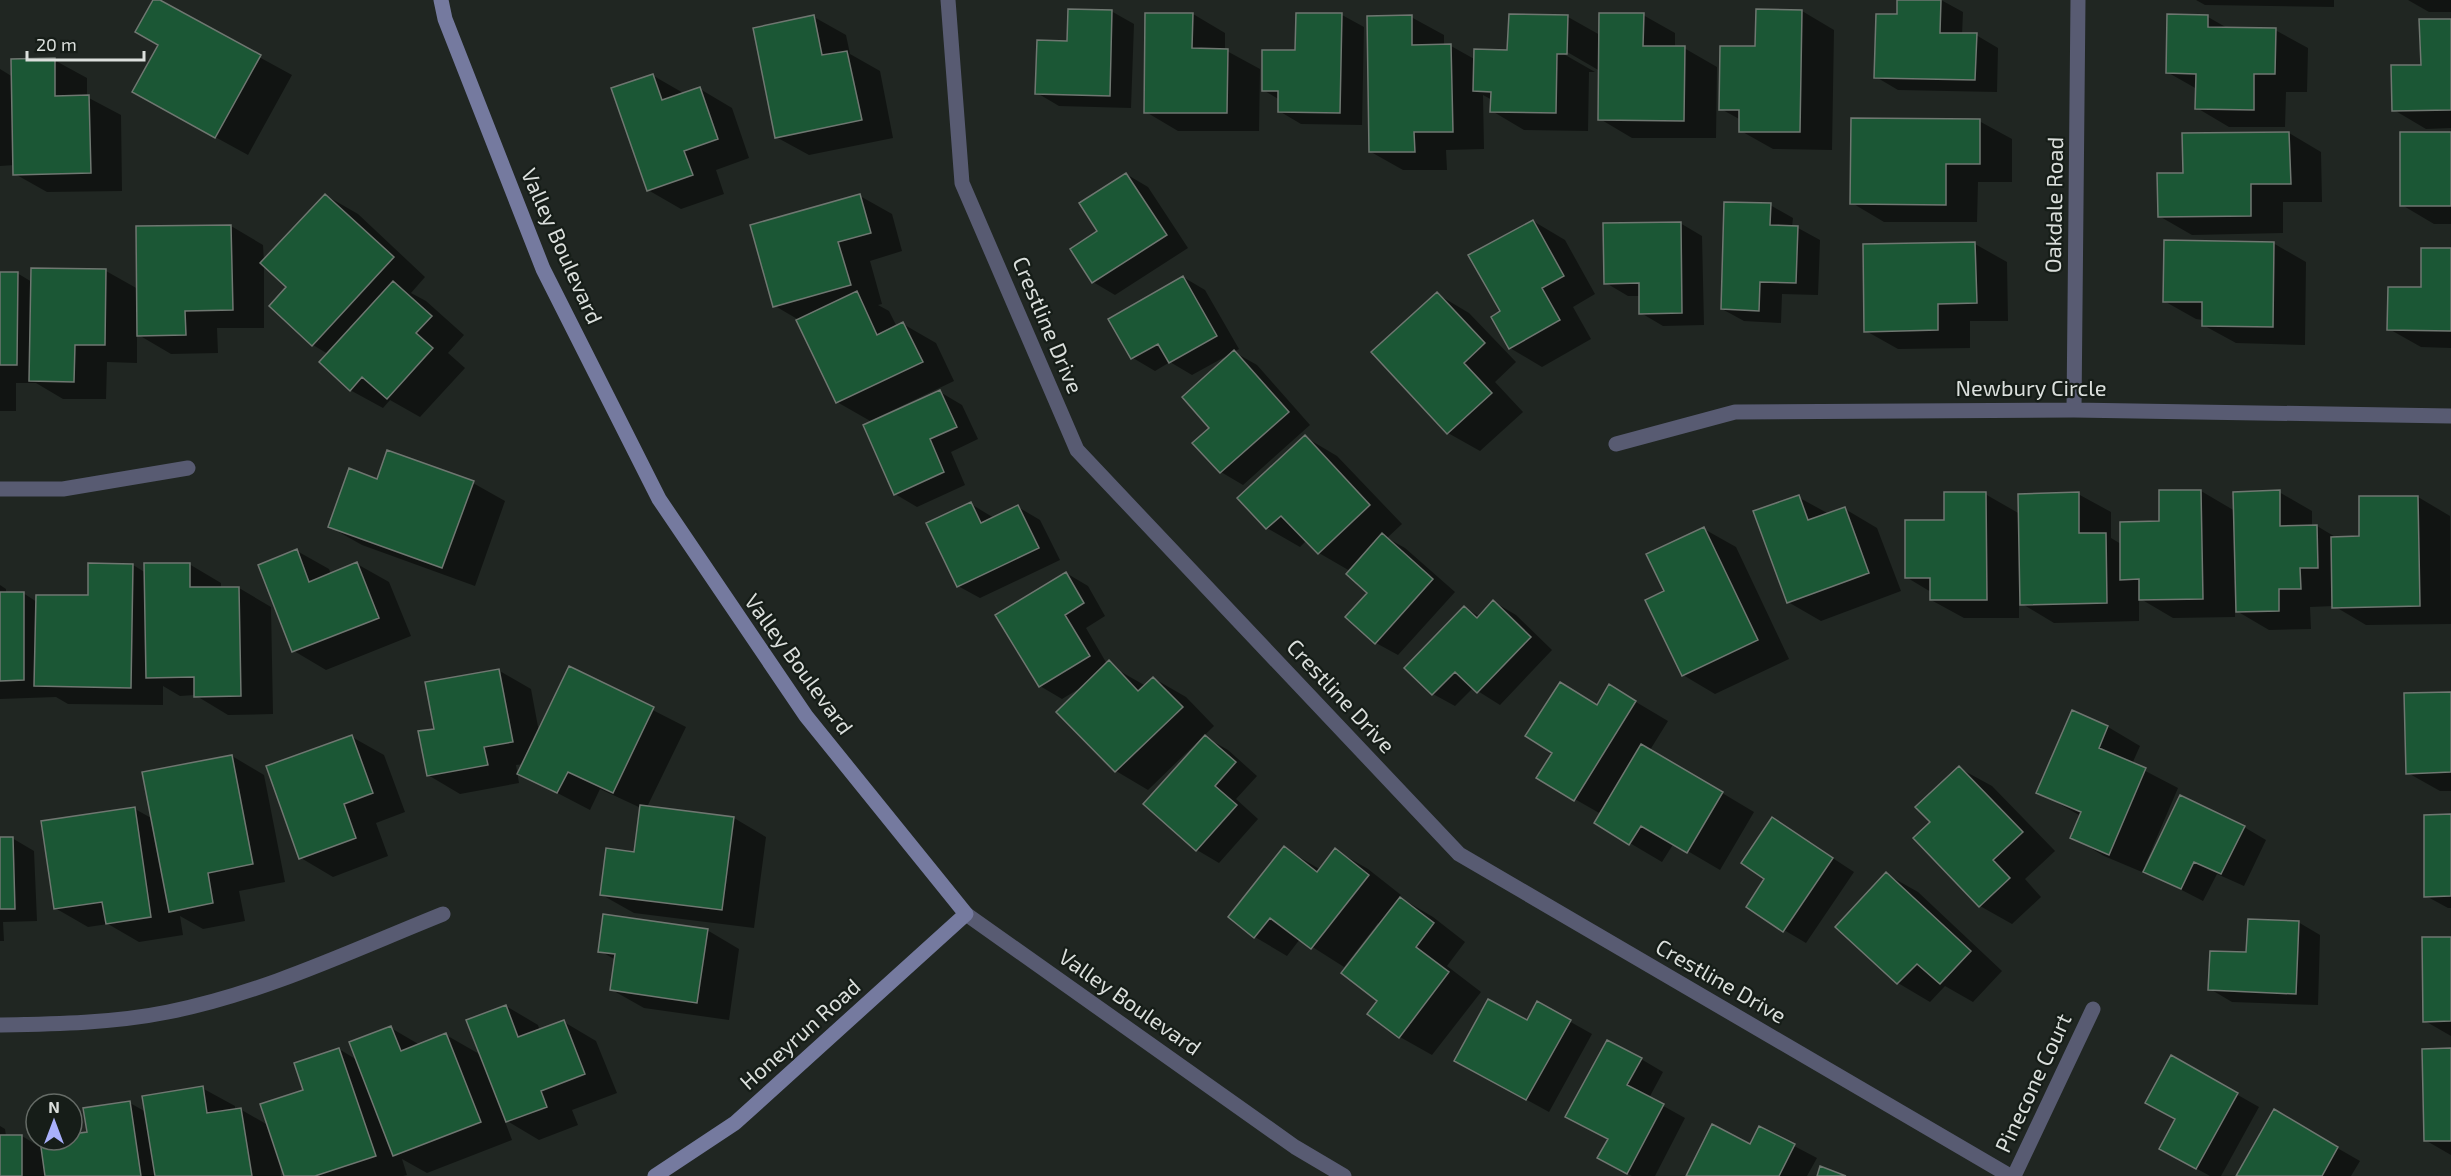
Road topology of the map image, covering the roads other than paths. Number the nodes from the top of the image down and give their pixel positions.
1 (441, 0) edge
2 (948, 0) edge
3 (2078, 0) edge
4 (2074, 410) junction
5 (2451, 416) edge
6 (1616, 444) dead end
7 (188, 468) dead end
8 (0, 489) edge
9 (443, 914) dead end
10 (966, 914) junction
11 (2093, 1009) dead end
12 (0, 1024) edge
13 (655, 1176) edge
14 (1344, 1176) edge
15 (2012, 1176) edge

1 - 10 street, Valley Boulevard
2 - 15 street, Crestline Drive
3 - 4 street, Oakdale Road
4 - 5 street, Newbury Circle
4 - 6 street, Newbury Circle
7 - 8 street
9 - 12 street
10 - 13 street, Honeyrun Road
10 - 14 street, Valley Boulevard
11 - 15 street, Pinecone Court

